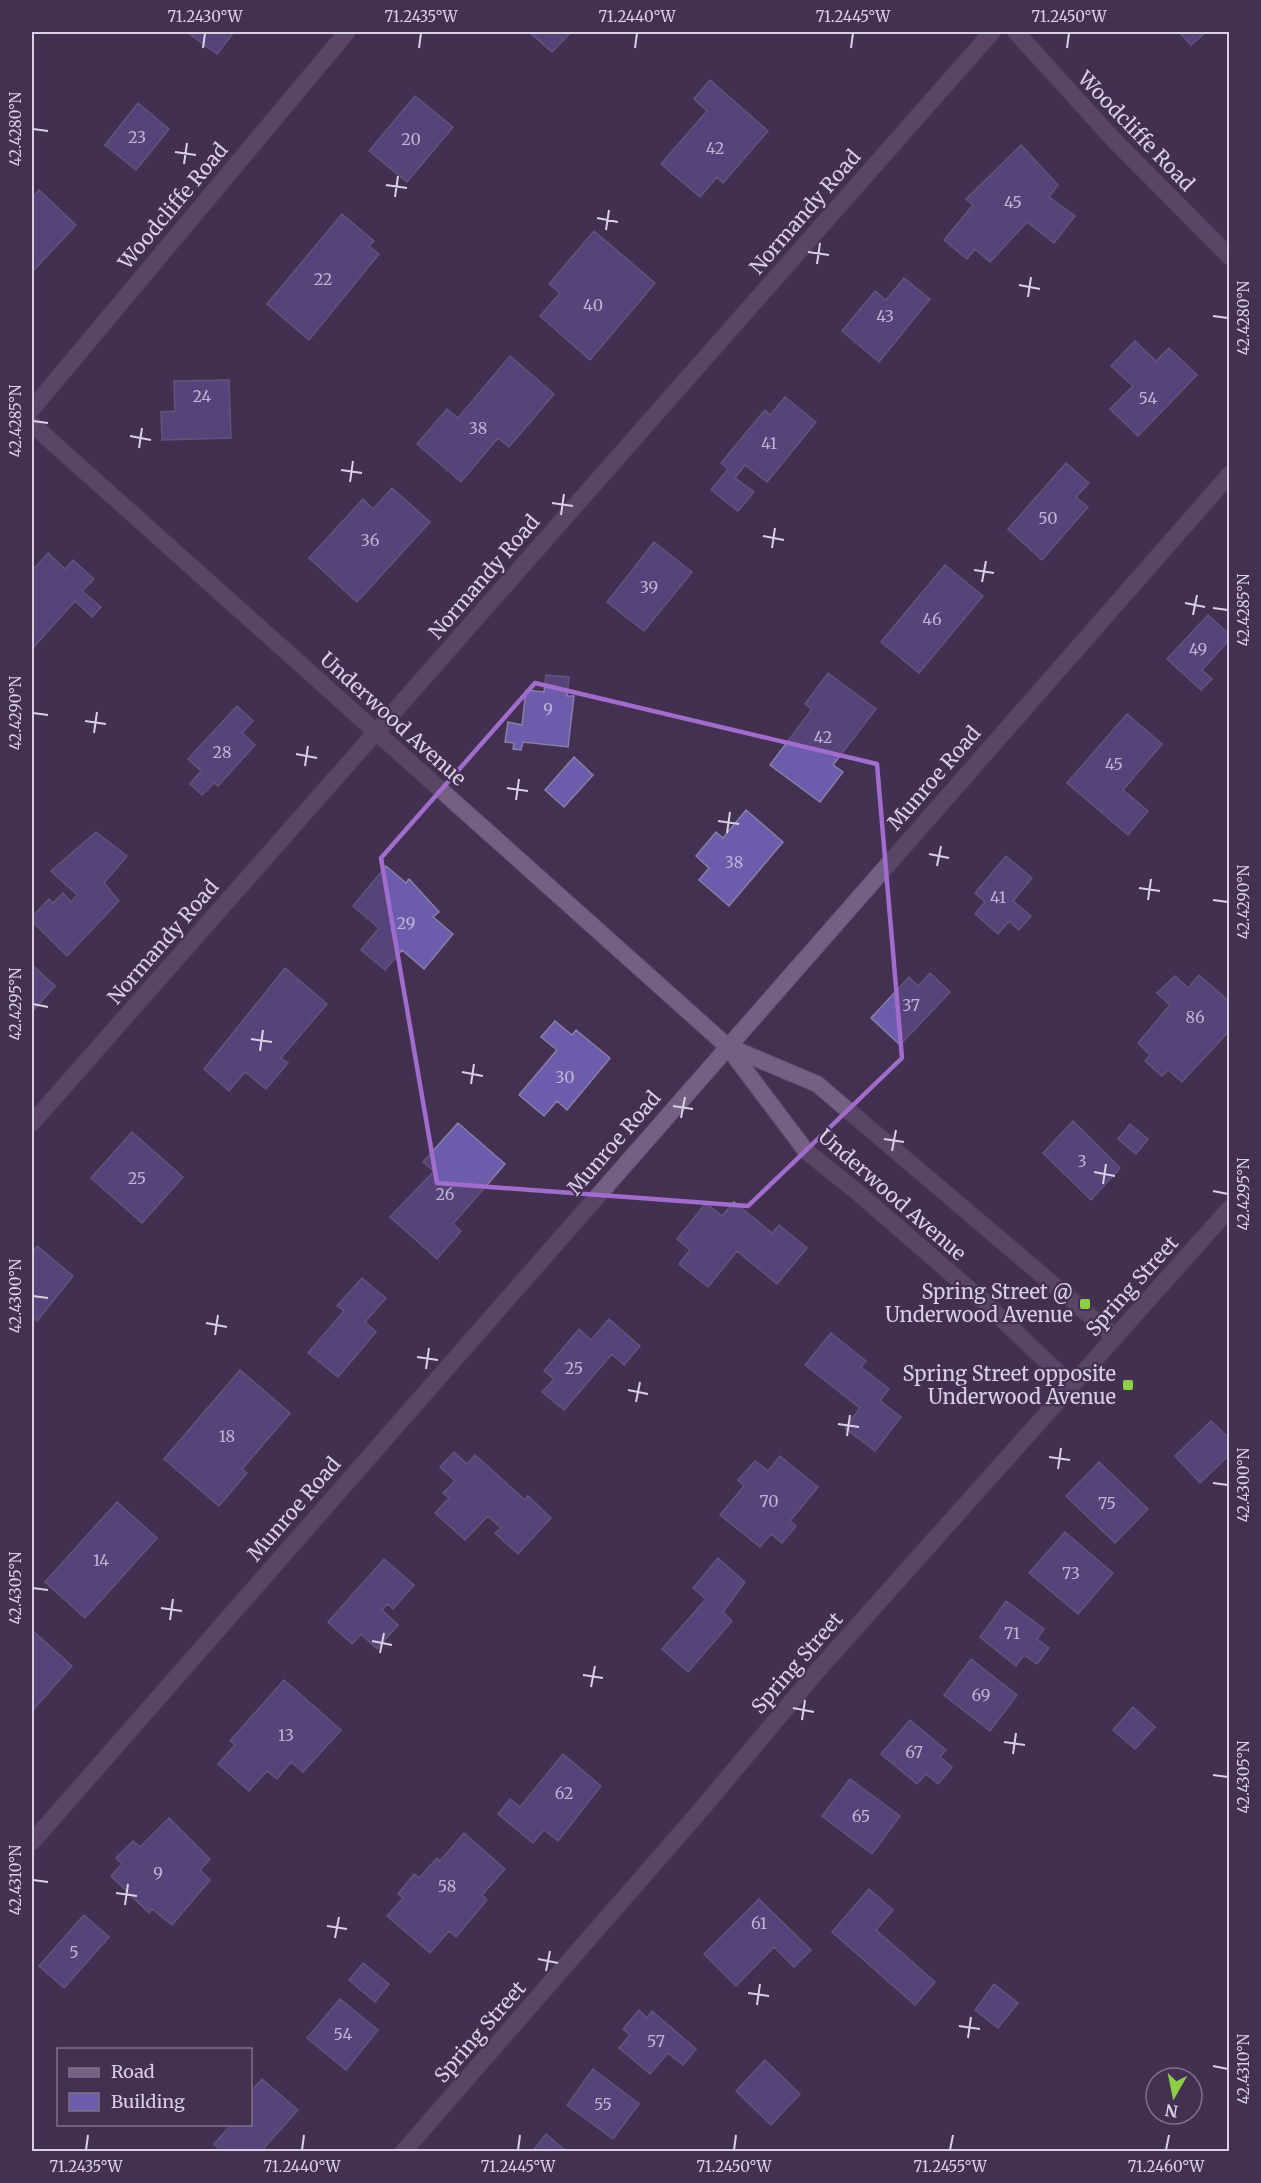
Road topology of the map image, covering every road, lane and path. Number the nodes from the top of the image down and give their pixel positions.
1 (347, 32) edge
2 (992, 32) edge
3 (1016, 32) edge
4 (1230, 257) edge
5 (32, 409) edge
6 (32, 424) edge
7 (1230, 474) edge
8 (376, 732) junction
9 (727, 1046) junction
10 (32, 1123) edge
11 (1230, 1208) edge
12 (1115, 1337) junction
13 (1072, 1386) junction
14 (32, 1842) edge
15 (403, 2151) edge

1 - 5 street, Woodcliffe Road
2 - 8 street, Normandy Road
3 - 4 street, Woodcliffe Road
6 - 8 street, Underwood Avenue
7 - 9 street, Munroe Road
8 - 9 street, Underwood Avenue
8 - 10 street, Normandy Road
9 - 12 street, Underwood Avenue
9 - 13 street, Underwood Avenue
9 - 14 street, Munroe Road
11 - 12 street, Spring Street
12 - 13 street, Spring Street
13 - 15 street, Spring Street

